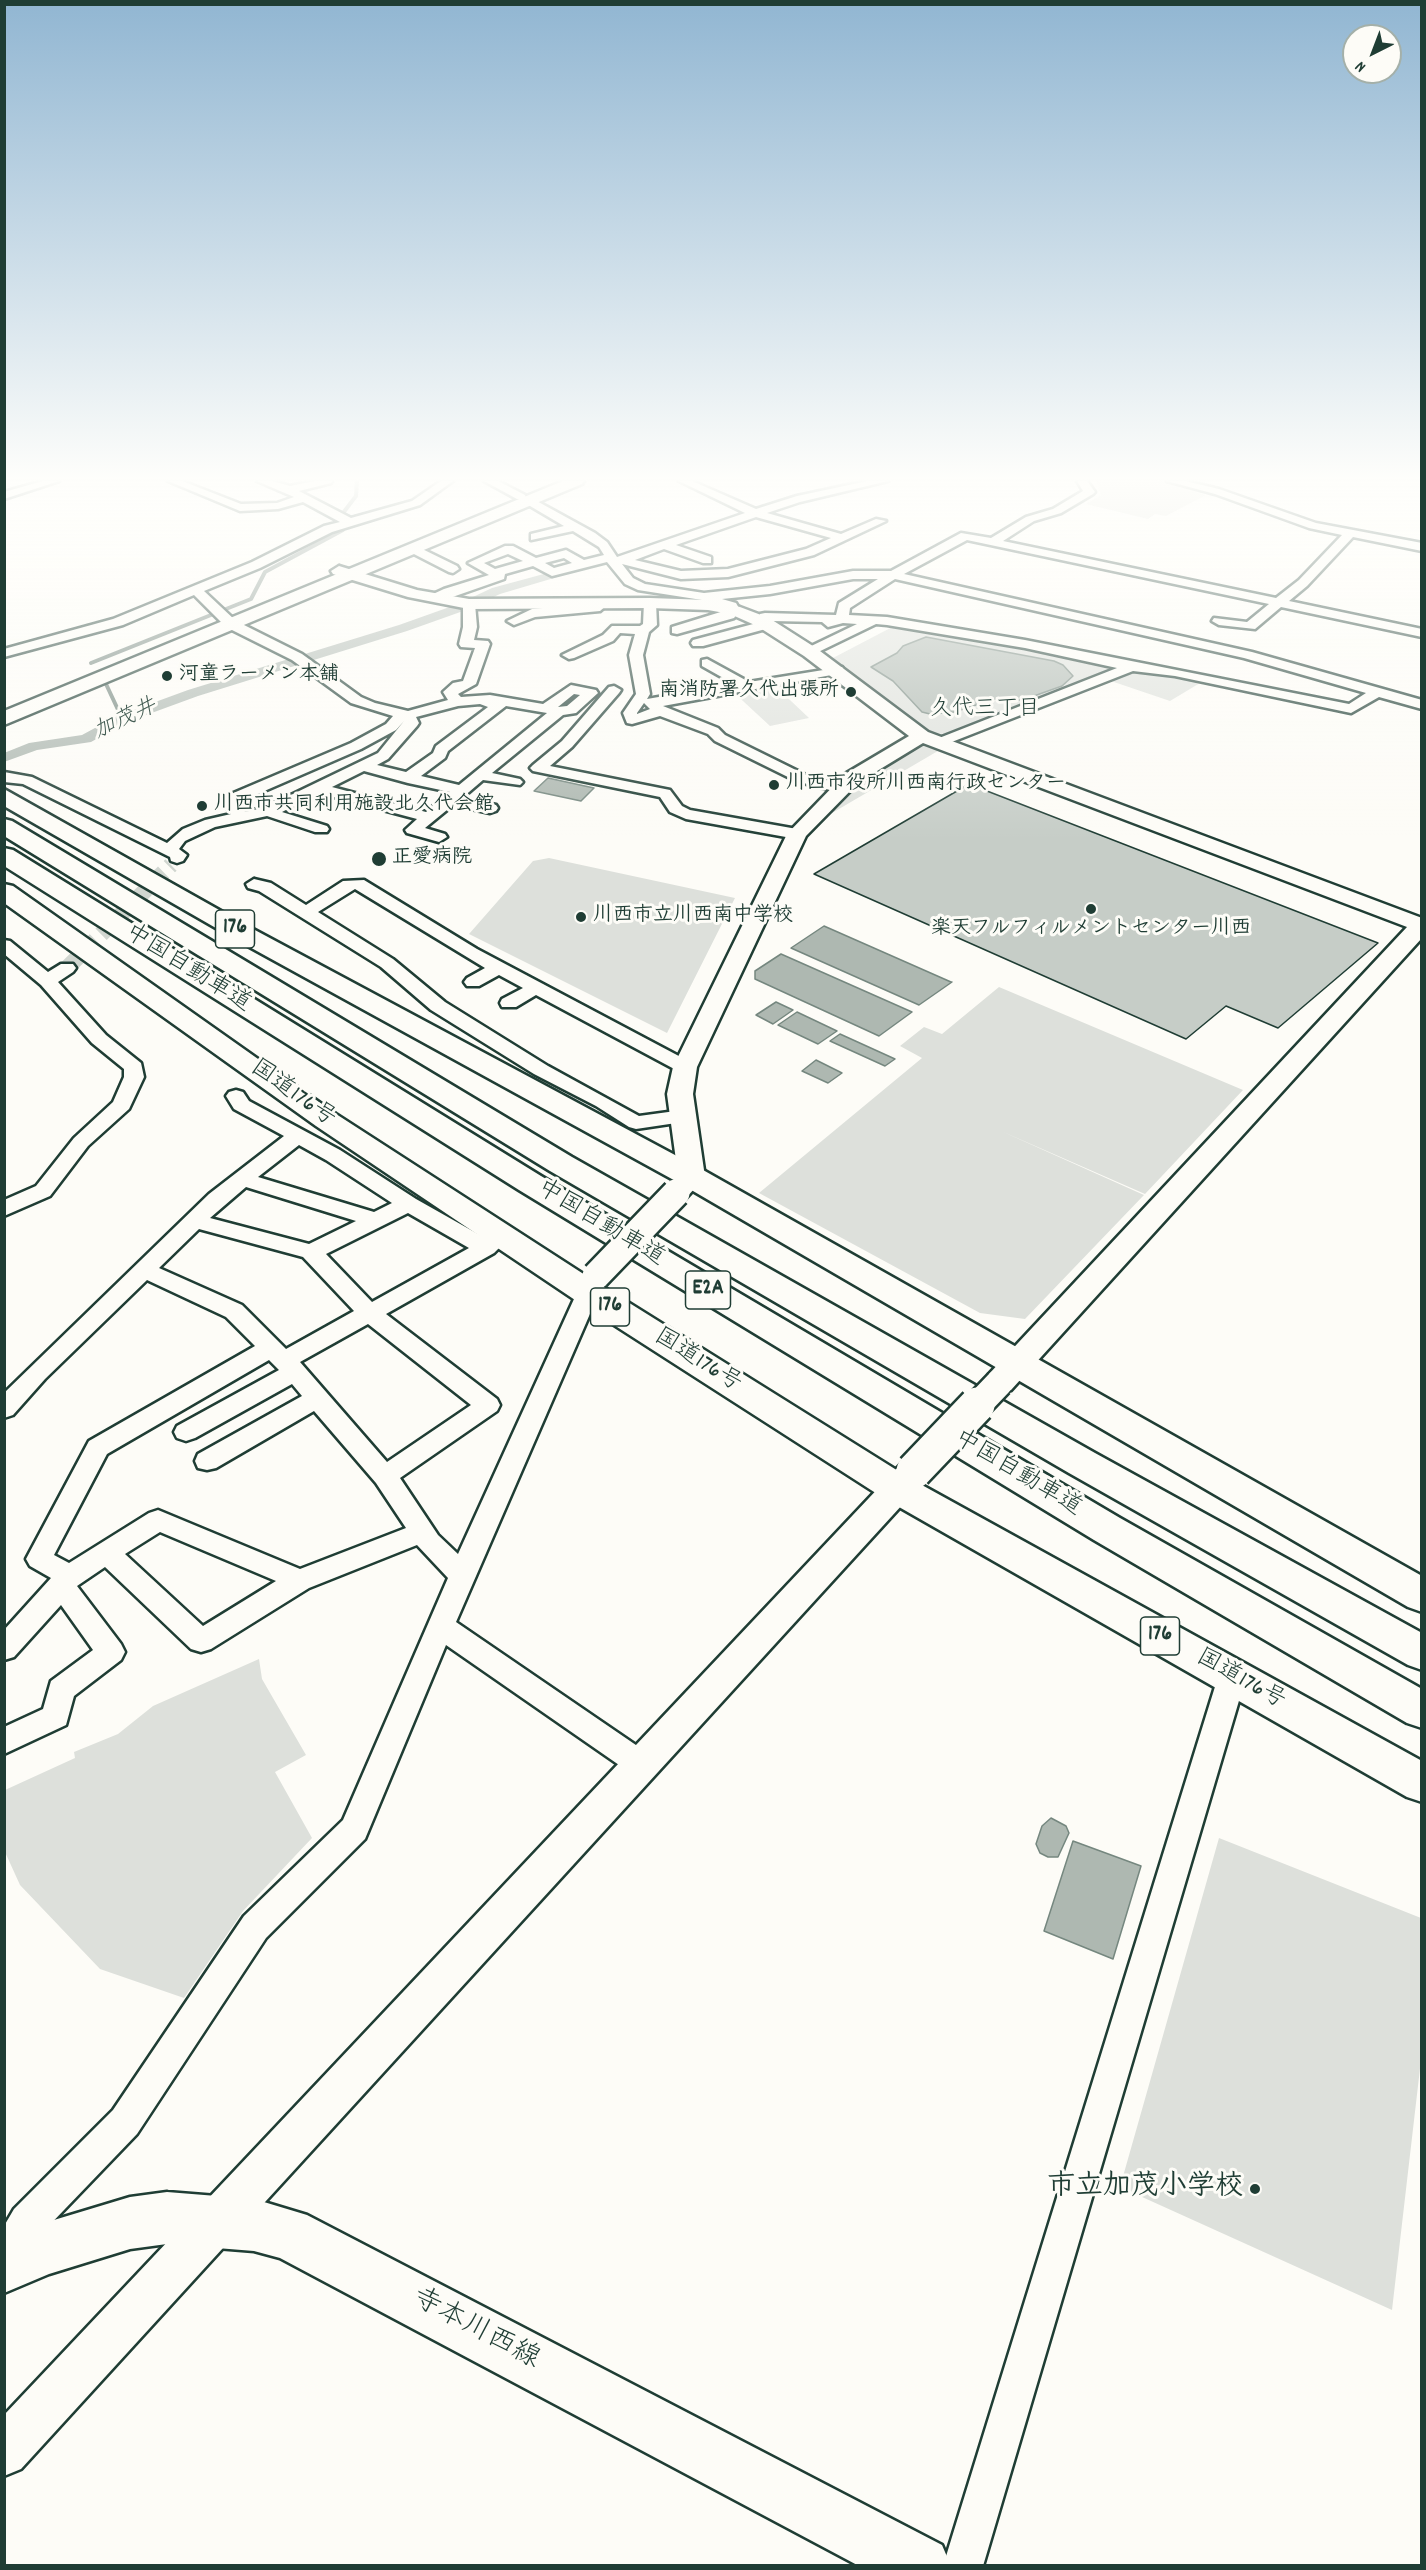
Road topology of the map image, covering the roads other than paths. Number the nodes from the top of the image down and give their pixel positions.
1 (772, 600) dead end
2 (145, 601) edge
3 (167, 601) edge
4 (207, 601) edge
5 (276, 601) edge
6 (453, 601) edge
7 (716, 601) edge
8 (852, 601) edge
9 (1008, 601) edge
10 (1260, 601) edge
11 (1278, 601) edge
12 (622, 603) junction
13 (650, 603) junction
14 (470, 604) junction
15 (602, 604) junction
16 (1274, 604) junction
17 (158, 605) junction
18 (734, 610) junction
19 (1398, 612) dead end
20 (842, 619) junction
21 (228, 621) junction
22 (514, 621) dead end
23 (875, 621) junction
24 (1219, 621) dead end
25 (770, 624) junction
26 (816, 626) junction
27 (1241, 626) junction
28 (1382, 626) junction
29 (617, 629) junction
30 (643, 630) junction
31 (677, 630) dead end
32 (1419, 630) edge
33 (844, 636) junction
34 (698, 643) dead end
35 (1216, 648) junction
36 (810, 651) junction
37 (4, 653) edge
38 (569, 654) dead end
39 (707, 663) dead end
40 (1131, 667) junction
41 (837, 670) junction
42 (745, 685) junction
43 (529, 687) dead end
44 (614, 690) dead end
45 (1376, 693) junction
46 (681, 698) junction
47 (478, 699) junction
48 (456, 702) junction
49 (515, 703) junction
50 (652, 703) junction
51 (4, 705) edge
52 (1422, 705) edge
53 (405, 715) junction
54 (4, 719) edge
55 (713, 731) junction
56 (930, 739) junction
57 (513, 748) junction
58 (490, 749) dead end
59 (539, 749) dead end
60 (362, 766) junction
61 (480, 775) junction
62 (4, 778) edge
63 (408, 778) junction
64 (515, 782) dead end
65 (317, 788) junction
66 (841, 788) junction
67 (455, 795) junction
68 (490, 808) dead end
69 (10, 809) edge
70 (271, 811) junction
71 (240, 817) junction
72 (428, 818) junction
73 (321, 829) dead end
74 (797, 834) junction
75 (439, 837) dead end
76 (4, 855) edge
77 (254, 884) dead end
78 (4, 891) edge
79 (4, 907) edge
80 (306, 912) junction
81 (1421, 925) edge
82 (4, 945) edge
83 (67, 968) tunnel mouth
84 (498, 968) junction
85 (47, 981) junction
86 (473, 982) dead end
87 (536, 988) junction
88 (509, 1003) dead end
89 (454, 1046) junction
90 (122, 1059) junction
91 (146, 1063) dead end
92 (685, 1067) junction
93 (236, 1096) dead end
94 (683, 1116) junction
95 (326, 1120) junction
96 (297, 1136) junction
97 (242, 1179) junction
98 (684, 1185) junction
99 (408, 1204) junction
100 (4, 1209) edge
101 (376, 1220) junction
102 (195, 1221) junction
103 (494, 1242) junction
104 (311, 1252) junction
105 (142, 1270) junction
106 (591, 1284) junction
107 (370, 1314) junction
108 (284, 1360) junction
109 (1008, 1373) junction
110 (317, 1398) junction
111 (4, 1409) edge
112 (186, 1432) dead end
113 (207, 1461) dead end
114 (385, 1476) junction
115 (906, 1480) junction
116 (423, 1532) junction
117 (107, 1553) junction
118 (462, 1575) junction
119 (300, 1580) junction
120 (66, 1581) junction
121 (1422, 1596) edge
122 (440, 1626) junction
123 (4, 1649) edge
124 (1422, 1653) edge
125 (1232, 1677) junction
126 (1422, 1710) edge
127 (4, 1741) edge
128 (642, 1765) junction
129 (1422, 1783) edge
130 (216, 2221) junction
131 (6, 2266) edge
132 (4, 2452) edge
133 (921, 2565) edge
134 (963, 2565) edge

1 - 25 street
2 - 17 street
3 - 17 street
4 - 21 street
5 - 21 main road
6 - 14 street
7 - 18 street
8 - 20 street
9 - 35 street
10 - 16 street
11 - 16 street
12 - 13 street
12 - 15 street
12 - 29 street
13 - 18 street
13 - 30 street
14 - 15 street
14 - 48 street
15 - 22 street
16 - 27 street
16 - 28 street
17 - 37 street
18 - 25 street
18 - 31 street
19 - 28 street
20 - 23 street
20 - 25 street
20 - 26 street
21 - 51 main road
21 - 53 street
21 - 54 main road
23 - 33 street
23 - 40 street
24 - 27 street
25 - 26 street
25 - 34 street
25 - 36 street
26 - 33 street
27 - 35 street
28 - 32 street
29 - 30 street
29 - 38 street
30 - 50 street
33 - 36 street
35 - 45 street
36 - 41 street
39 - 42 street
40 - 45 street
40 - 56 street
41 - 42 street
41 - 56 street
42 - 46 street
43 - 49 street
44 - 74 street
45 - 52 street
46 - 50 street
46 - 55 street
47 - 48 street
47 - 49 street
47 - 63 street
48 - 53 street
49 - 57 street
50 - 55 street
53 - 60 street
53 - 71 street
55 - 66 street
56 - 66 street
56 - 81 street
57 - 58 street
57 - 59 street
57 - 61 street
60 - 63 street
60 - 65 street
61 - 64 street
61 - 67 street
62 - 71 street
62 - 89 main road
63 - 67 street
65 - 70 street
65 - 72 street
66 - 74 street
67 - 68 street
67 - 72 street
69 - 89 main road, 176
69 - 124 main road, 中国自動車道 / E2A
70 - 71 street
70 - 73 street
72 - 75 street
74 - 92 street
76 - 126 main road, 中国自動車道 / E2A
77 - 80 street
78 - 95 main road, 国道176号 / 176
79 - 95 main road
80 - 84 street
80 - 94 street
81 - 109 street
82 - 85 street
83 - 85 street
84 - 86 street
84 - 87 street
85 - 90 street
87 - 88 street
87 - 92 street
89 - 98 main road, 176
90 - 91 street
90 - 100 street
92 - 94 street
93 - 96 street
94 - 98 street
95 - 103 main road, 国道176号 / 176
96 - 97 street
96 - 99 street
97 - 101 street
97 - 102 street
98 - 106 street, bridge
98 - 109 main road, 176
99 - 101 street
99 - 103 street
101 - 104 street
102 - 104 street
102 - 105 street
103 - 106 main road, 国道176号 / 176
103 - 107 street
104 - 107 street
105 - 108 street
105 - 111 street
106 - 115 main road, 国道176号 / 176
106 - 118 street
107 - 108 street
107 - 114 street
108 - 110 street
108 - 112 street
108 - 120 street
109 - 115 street, bridge
109 - 121 main road, 176
110 - 113 street
110 - 114 street
114 - 116 street
115 - 125 main road, 国道176号 / 176
115 - 128 street
116 - 118 street
116 - 119 street
117 - 119 street
117 - 119 street
117 - 120 street
118 - 122 street
120 - 123 street
120 - 127 street
122 - 128 street
122 - 131 street
125 - 129 main road, 国道176号 / 176
125 - 134 street
128 - 130 street
130 - 131 main road, 寺本川西線
130 - 132 street
130 - 133 main road, 寺本川西線

